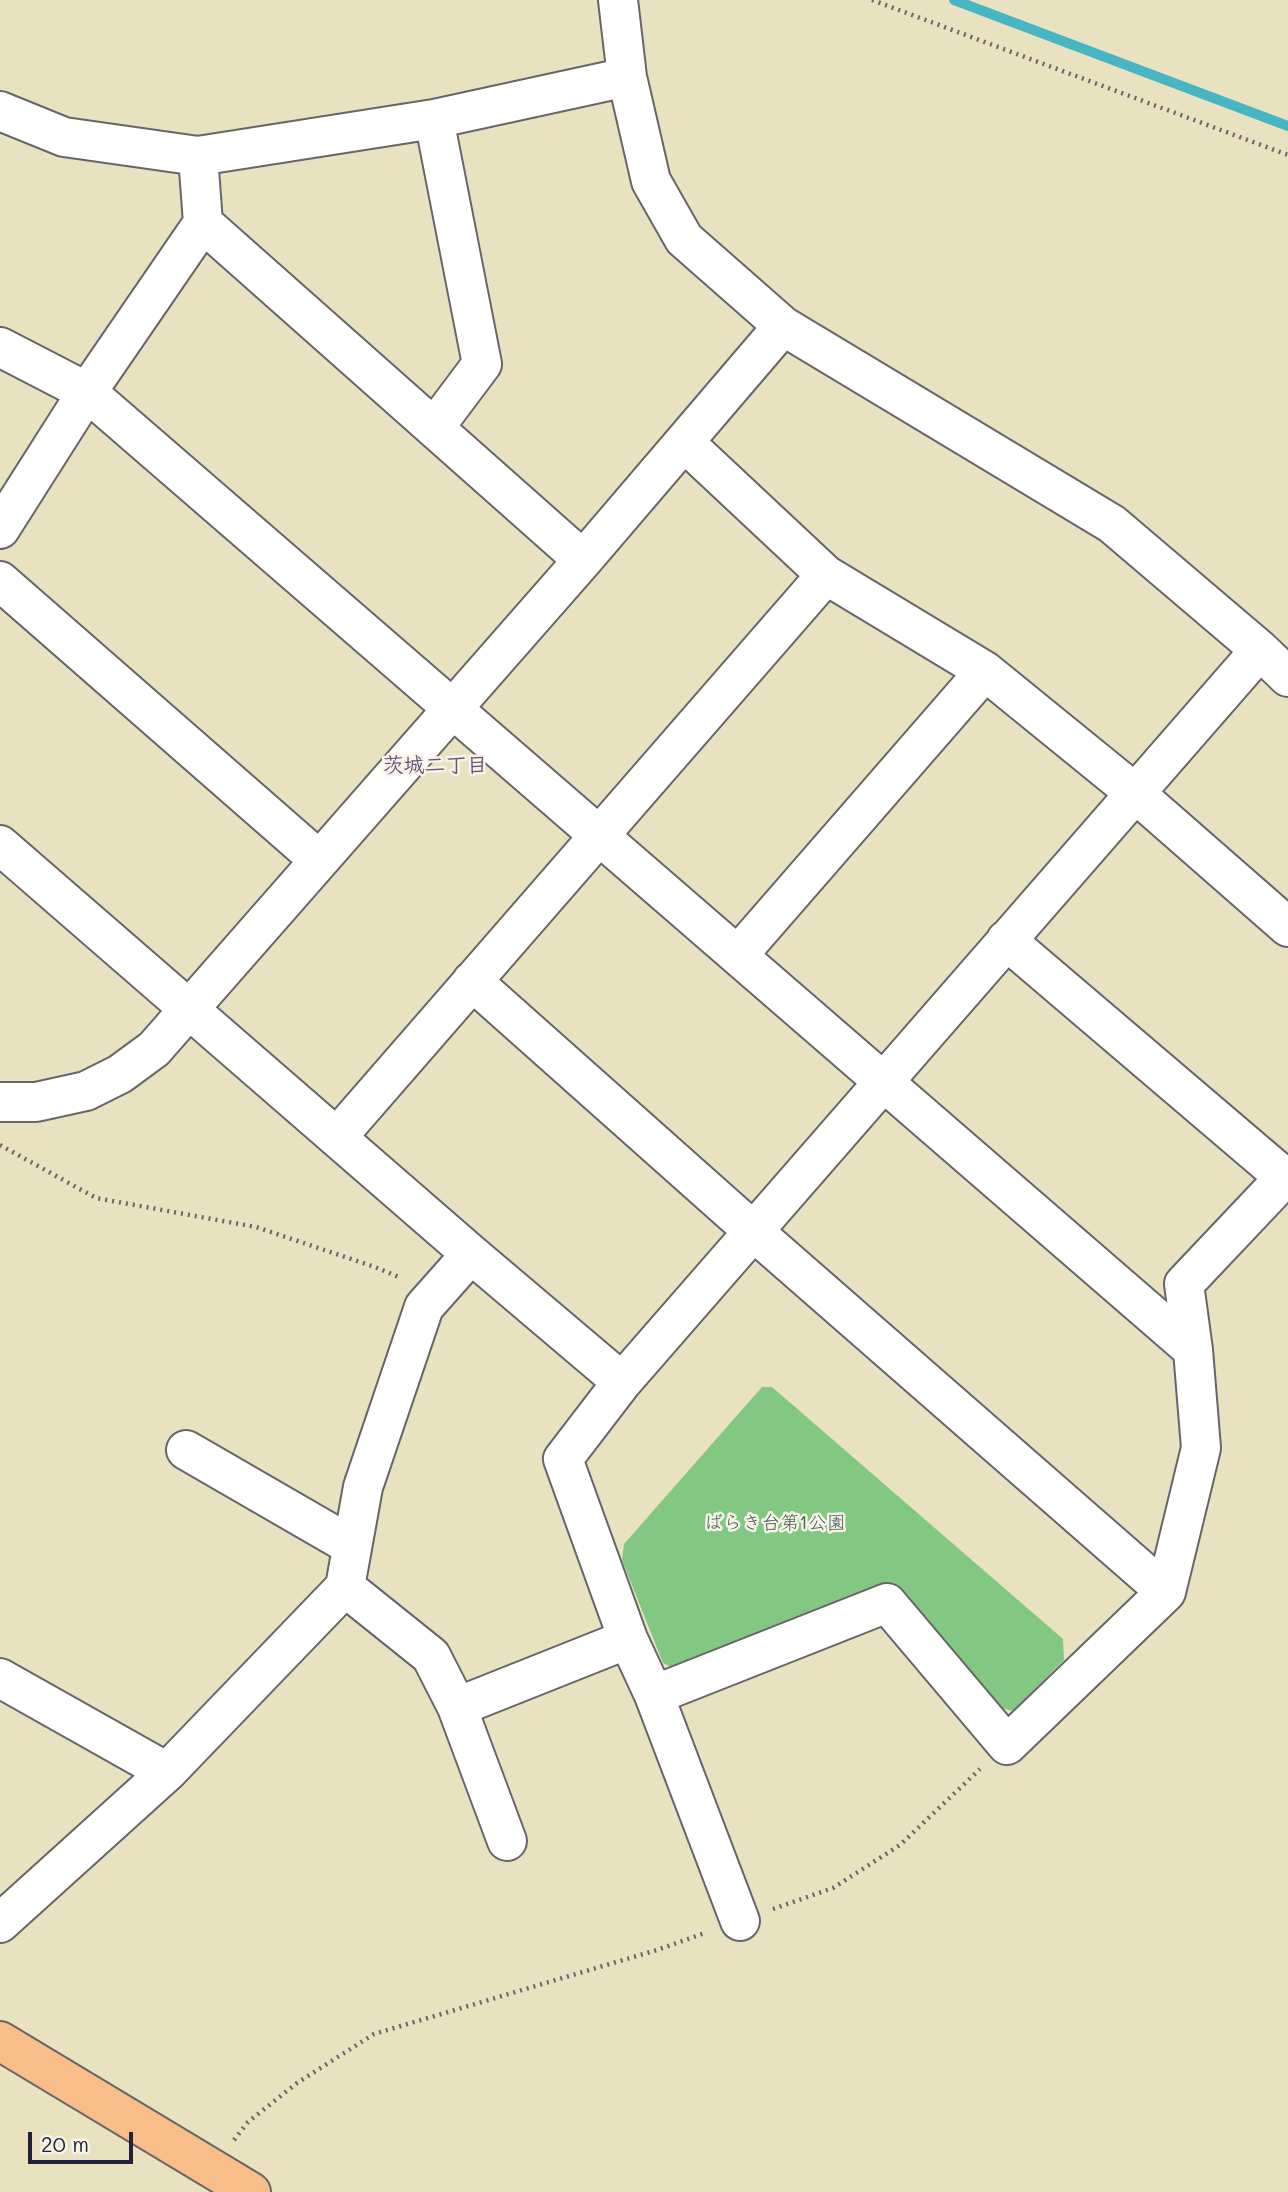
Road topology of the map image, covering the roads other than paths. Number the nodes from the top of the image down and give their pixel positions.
1 (618, 0) edge
2 (627, 77) junction
3 (0, 111) edge
4 (434, 119) junction
5 (198, 156) junction
6 (203, 223) junction
7 (783, 326) junction
8 (0, 347) edge
9 (88, 392) junction
10 (433, 428) junction
11 (684, 442) junction
12 (0, 529) edge
13 (583, 560) junction
14 (826, 575) junction
15 (0, 581) edge
16 (1260, 650) junction
17 (985, 671) junction
18 (1288, 677) edge
19 (452, 709) junction
20 (1135, 793) junction
21 (598, 836) junction
22 (0, 845) edge
23 (319, 860) junction
24 (1288, 927) edge
25 (1006, 940) junction
26 (738, 955) junction
27 (472, 981) junction
28 (189, 1010) junction
29 (884, 1081) junction
30 (0, 1102) edge
31 (337, 1137) junction
32 (1286, 1176) edge
33 (753, 1231) junction
34 (471, 1254) junction
35 (1193, 1350) junction
36 (622, 1382) junction
37 (186, 1450) dead end
38 (352, 1546) junction
39 (345, 1587) junction
40 (1166, 1592) junction
41 (628, 1639) junction
42 (0, 1678) edge
43 (654, 1695) junction
44 (457, 1707) junction
45 (167, 1772) junction
46 (507, 1841) dead end
47 (740, 1921) road end
48 (0, 1923) edge
49 (0, 2041) edge
50 (251, 2192) edge

1 - 2 street
2 - 4 street
2 - 7 street
3 - 5 street
4 - 5 street
4 - 10 street
5 - 6 street
6 - 9 street
6 - 10 street
7 - 11 street
7 - 16 street
8 - 9 street
9 - 12 street
9 - 19 street
10 - 13 street
11 - 13 street
11 - 14 street
13 - 19 street
14 - 17 street
14 - 21 street
15 - 23 street
16 - 18 street
16 - 20 street
17 - 20 street
17 - 26 street
19 - 21 street
19 - 23 street
20 - 24 street
20 - 25 street
21 - 26 street
21 - 27 street
22 - 28 street
23 - 28 street
25 - 29 street
25 - 32 street
26 - 29 street
27 - 31 street
27 - 33 street
28 - 30 street
28 - 31 street
29 - 33 street
29 - 35 street
31 - 34 street
32 - 35 street
33 - 36 street
33 - 40 street
34 - 36 street
34 - 38 street
35 - 40 street
36 - 41 street
37 - 38 street
38 - 39 street
39 - 44 street
39 - 45 street
40 - 43 street
41 - 43 street
41 - 44 street
42 - 45 street
43 - 47 street
44 - 46 street
45 - 48 street
49 - 50 main road

